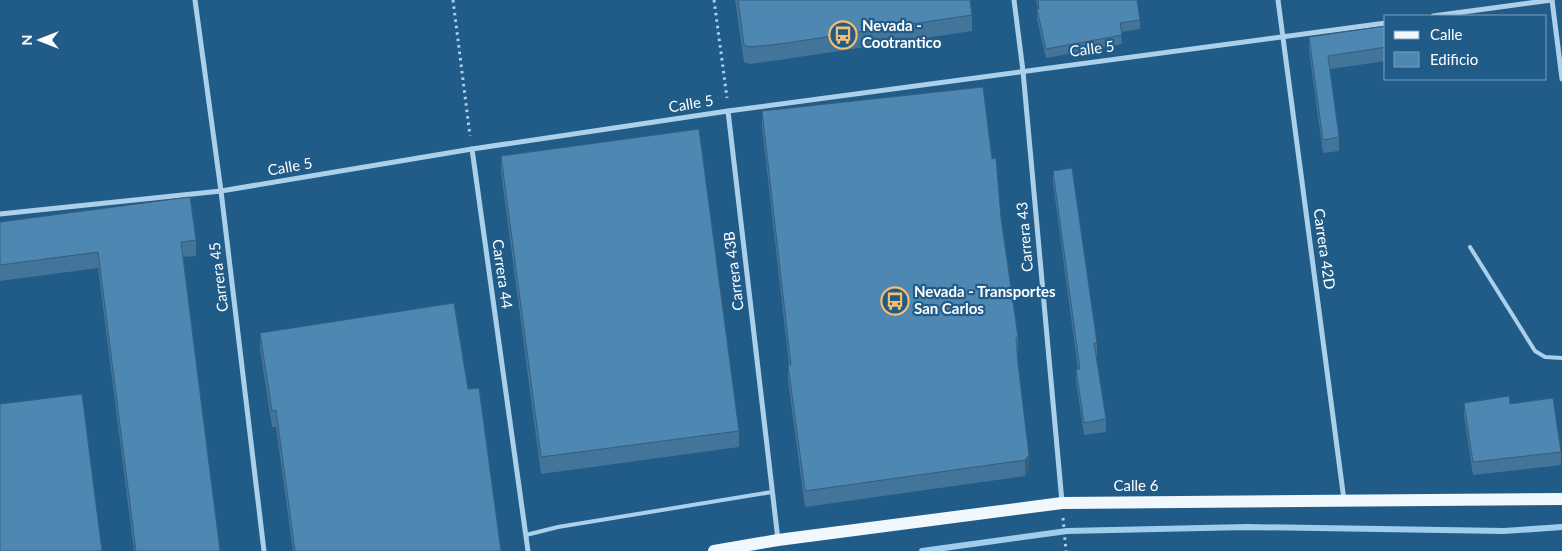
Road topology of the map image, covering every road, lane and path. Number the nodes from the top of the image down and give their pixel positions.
1 (195, 0) edge
2 (453, 0) edge
3 (714, 0) edge
4 (1014, 0) edge
5 (1278, 0) edge
6 (1552, 0) edge
7 (1440, 15) edge
8 (1384, 23) edge
9 (1283, 37) junction
10 (1023, 71) junction
11 (1562, 79) edge
12 (728, 111) junction
13 (472, 149) junction
14 (221, 191) junction
15 (0, 214) edge
16 (1470, 247) dead end
17 (1562, 358) edge
18 (772, 492) junction
19 (1562, 499) edge
20 (1345, 501) junction
21 (1062, 503) junction
22 (1064, 524) dead end
23 (526, 535) junction
24 (778, 540) junction
25 (264, 551) edge
26 (528, 551) edge
27 (714, 551) edge
28 (1066, 551) edge

1 - 14 street, Carrera 45
2 - 13 path
3 - 12 path
4 - 10 street, Carrera 43
5 - 9 street, Carrera 42D
6 - 7 street
6 - 11 street
8 - 9 street, Calle 5
9 - 10 street, Calle 5
9 - 20 street, Carrera 42D
10 - 12 street, Calle 5
10 - 21 street, Carrera 43
12 - 13 street, Calle 5
12 - 18 street, Carrera 43B
13 - 14 street, Calle 5
13 - 23 street, Carrera 44
14 - 15 street, Calle 5
14 - 25 street, Carrera 45
16 - 17 lane
18 - 23 lane
18 - 24 street, Carrera 43B
19 - 20 main road, Calle 6
20 - 21 main road, Calle 6
21 - 24 main road, Calle 6
22 - 28 path
23 - 26 street, Carrera 44
24 - 27 main road, Calle 6

